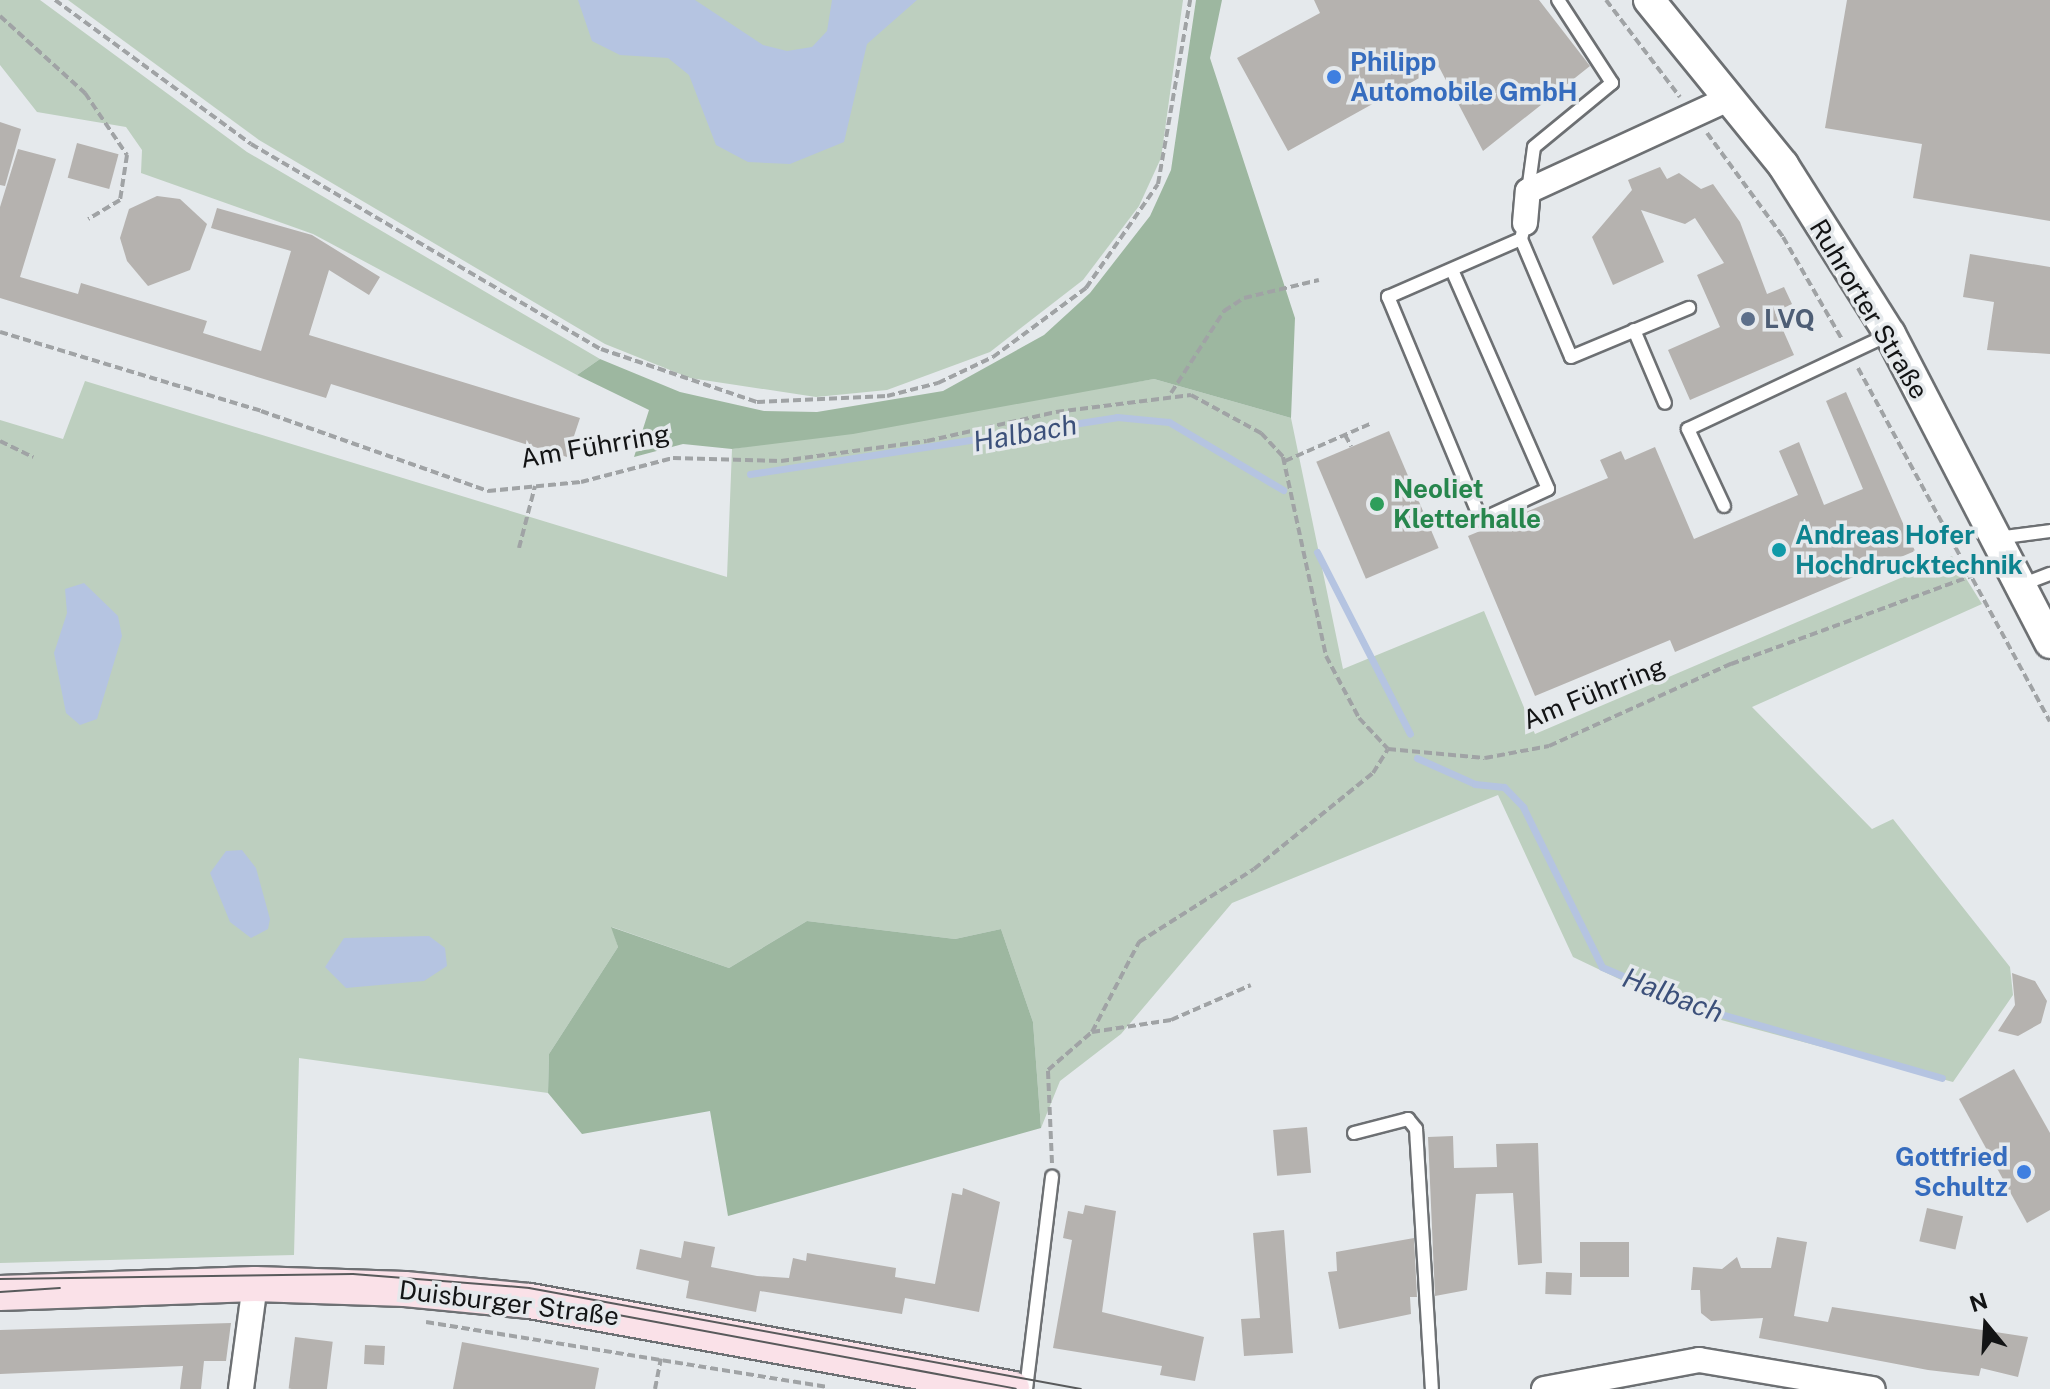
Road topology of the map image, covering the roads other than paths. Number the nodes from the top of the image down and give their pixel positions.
1 (1558, 0) edge
2 (1649, 0) edge
3 (1730, 98) junction
4 (1528, 191) junction
5 (1523, 231) junction
6 (1452, 270) junction
7 (1689, 308) dead end
8 (1634, 330) junction
9 (1890, 334) junction
10 (1665, 403) dead end
11 (1724, 506) dead end
12 (2050, 531) edge
13 (2009, 562) junction
14 (2050, 574) edge
15 (2050, 643) edge
16 (1354, 1133) dead end
17 (1052, 1177) road end
18 (255, 1284) junction
19 (0, 1293) edge
20 (919, 1380) edge
21 (241, 1389) edge
22 (1012, 1389) edge
23 (1026, 1389) edge
24 (1432, 1389) edge
25 (1544, 1389) edge
26 (1873, 1389) edge

1 - 4 lane
2 - 3 street, Ruhrorter Straße
3 - 4 street
3 - 9 street, Ruhrorter Straße
4 - 5 street
5 - 6 lane
5 - 8 lane
6 - 6 lane
7 - 8 lane
8 - 10 lane
9 - 11 lane
9 - 13 street, Ruhrorter Straße
12 - 13 lane
13 - 14 lane
13 - 15 street, Ruhrorter Straße
16 - 24 lane
17 - 23 lane
18 - 19 main road, Duisburger Straße
18 - 20 main road, Duisburger Straße
18 - 21 street
20 - 22 main road, Duisburger Straße
25 - 26 street

